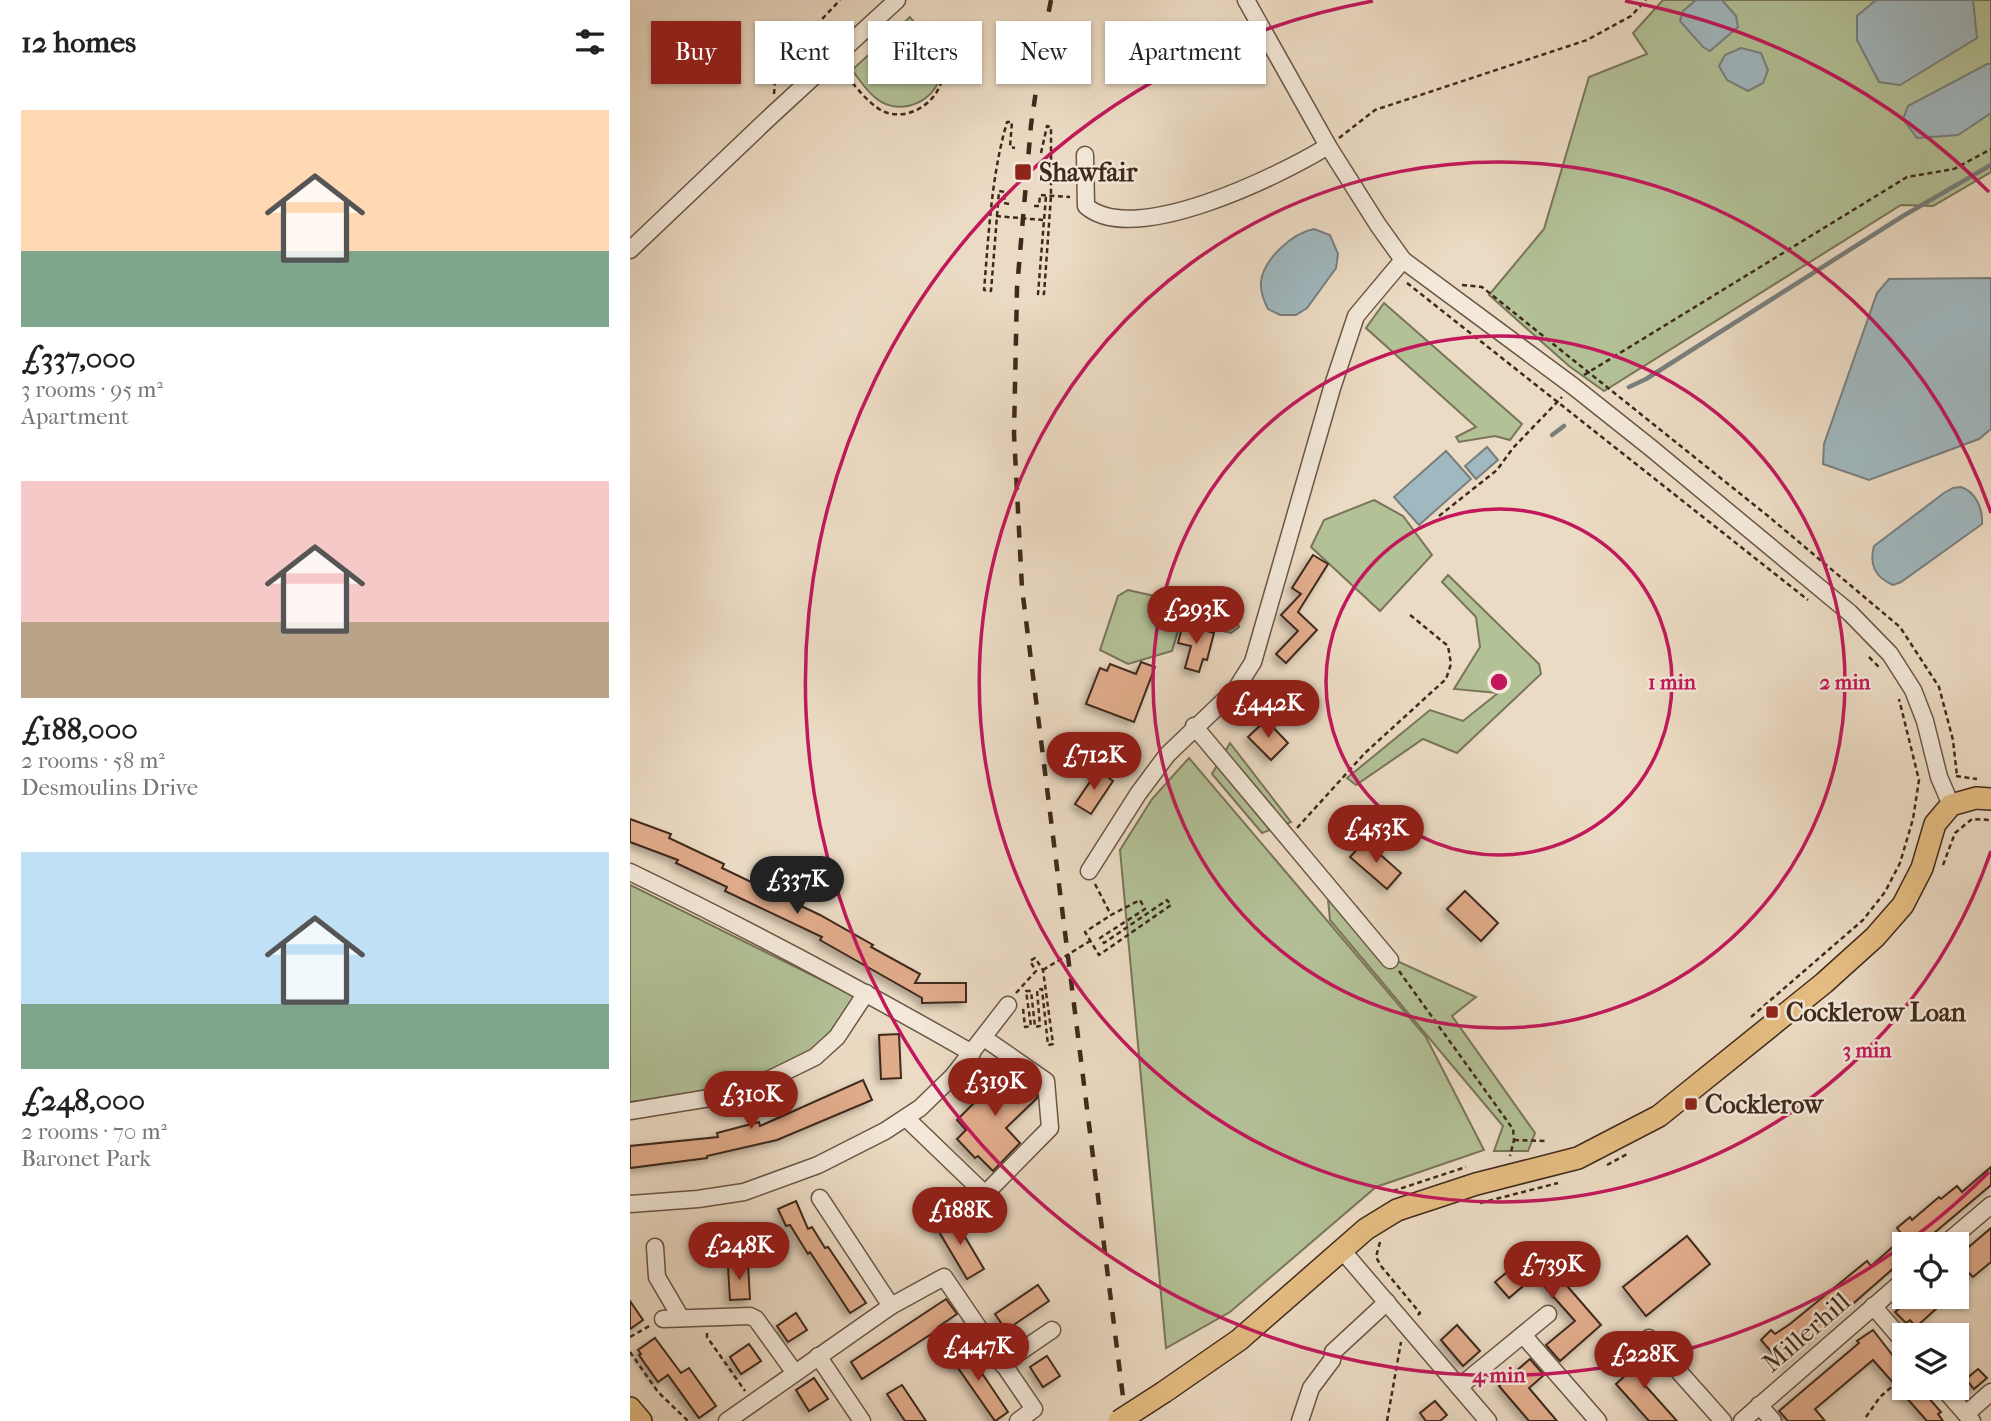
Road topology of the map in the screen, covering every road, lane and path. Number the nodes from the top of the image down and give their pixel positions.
1 (841, 0) edge
2 (897, 0) edge
3 (1246, 0) edge
4 (1646, 0) edge
5 (854, 39) edge
6 (805, 84) edge
7 (854, 84) edge
8 (940, 84) edge
9 (772, 115) junction
10 (1328, 146) junction
11 (1015, 148) dead end
12 (1991, 149) edge
13 (1041, 153) dead end
14 (1086, 155) dead end
15 (1046, 195) junction
16 (1051, 196) junction
17 (1085, 198) junction
18 (1009, 204) dead end
19 (1034, 206) dead end
20 (996, 216) junction
21 (1044, 220) junction
22 (630, 250) edge
23 (1398, 266) junction
24 (1573, 386) junction
25 (1557, 402) junction
26 (1439, 516) dead end
27 (1813, 603) dead end
28 (1409, 614) dead end
29 (1862, 648) dead end
30 (1879, 667) dead end
31 (1899, 700) dead end
32 (1194, 726) junction
33 (1956, 776) dead end
34 (1987, 790) edge
35 (1951, 805) junction
36 (1991, 820) edge
37 (1955, 833) dead end
38 (1288, 839) junction
39 (1088, 871) joint
40 (630, 872) edge
41 (1111, 915) junction
42 (1090, 941) junction
43 (1390, 960) joint
44 (1043, 970) junction
45 (1023, 984) dead end
46 (866, 993) junction
47 (1015, 1005) joint
48 (1749, 1019) dead end
49 (984, 1038) junction
50 (972, 1054) junction
51 (630, 1111) edge
52 (906, 1118) junction
53 (1514, 1140) junction
54 (1546, 1141) dead end
55 (1510, 1156) dead end
56 (1474, 1165) dead end
57 (820, 1198) dead end
58 (630, 1204) edge
59 (1991, 1205) edge
60 (1397, 1210) junction
61 (1959, 1232) edge
62 (1384, 1236) dead end
63 (655, 1247) dead end
64 (1341, 1249) junction
65 (1892, 1290) edge
66 (1387, 1301) junction
67 (891, 1306) junction
68 (1873, 1306) junction
69 (1548, 1314) dead end
70 (706, 1317) junction
71 (681, 1318) junction
72 (663, 1319) joint
73 (1408, 1325) junction
74 (1892, 1328) edge
75 (1052, 1331) dead end
76 (1523, 1335) junction
77 (630, 1337) edge
78 (1649, 1338) dead end
79 (1401, 1342) dead end
80 (630, 1352) edge
81 (818, 1356) junction
82 (1002, 1364) junction
83 (795, 1373) junction
84 (1459, 1387) junction
85 (1892, 1387) edge
86 (1991, 1392) edge
87 (1953, 1400) edge
88 (753, 1402) junction
89 (1759, 1405) junction
90 (630, 1408) edge
91 (1866, 1417) dead end
92 (1969, 1418) edge
93 (641, 1421) edge
94 (688, 1421) edge
95 (727, 1421) edge
96 (862, 1421) edge
97 (1018, 1421) edge
98 (1119, 1421) edge
99 (1300, 1421) edge
100 (1387, 1421) edge
101 (1488, 1421) edge
102 (1598, 1421) edge
103 (1723, 1421) edge
104 (1742, 1421) edge
105 (1773, 1421) edge

1 - 9 path
2 - 5 street
3 - 10 street
4 - 10 path
6 - 9 street
7 - 8 path
9 - 22 street
10 - 17 street
10 - 23 street
11 - 20 path
12 - 24 path
13 - 16 path
14 - 17 street
15 - 16 path
15 - 19 path
15 - 21 path
16 - 17 path
16 - 21 path
18 - 20 path
20 - 21 path, bridge
23 - 24 street
23 - 25 path
23 - 32 street
24 - 25 path
24 - 35 street
25 - 26 path
25 - 27 path
28 - 38 path
29 - 30 path
31 - 48 path
32 - 38 street
32 - 39 street
33 - 34 path
34 - 35 main road
35 - 60 main road
36 - 37 path
38 - 43 street
39 - 41 path
40 - 46 street
41 - 42 path
41 - 42 path
42 - 44 path, bridge
43 - 53 path
44 - 45 path
44 - 47 path
46 - 50 street
46 - 51 street
47 - 49 street
49 - 50 street
49 - 52 street
50 - 52 street
52 - 58 street
53 - 54 path
53 - 55 path
56 - 60 path
57 - 67 street
59 - 61 street
60 - 64 main road
62 - 73 path
63 - 71 street
64 - 66 street
64 - 98 main road, bridge
65 - 68 street, Millerhill
66 - 73 street
66 - 99 street
67 - 81 street
67 - 82 street
68 - 74 street
68 - 89 street, Millerhill
69 - 76 street
70 - 71 street
70 - 83 street
70 - 88 path
71 - 72 street
72 - 77 path
73 - 84 street
75 - 82 street
76 - 84 street
76 - 102 street
78 - 103 street
79 - 100 path
80 - 94 path
81 - 83 street
81 - 96 street
82 - 97 street
83 - 88 street
84 - 101 street
85 - 91 path
86 - 92 street
87 - 92 street
88 - 95 street
89 - 104 street, Millerhill
89 - 105 street
90 - 93 main road

